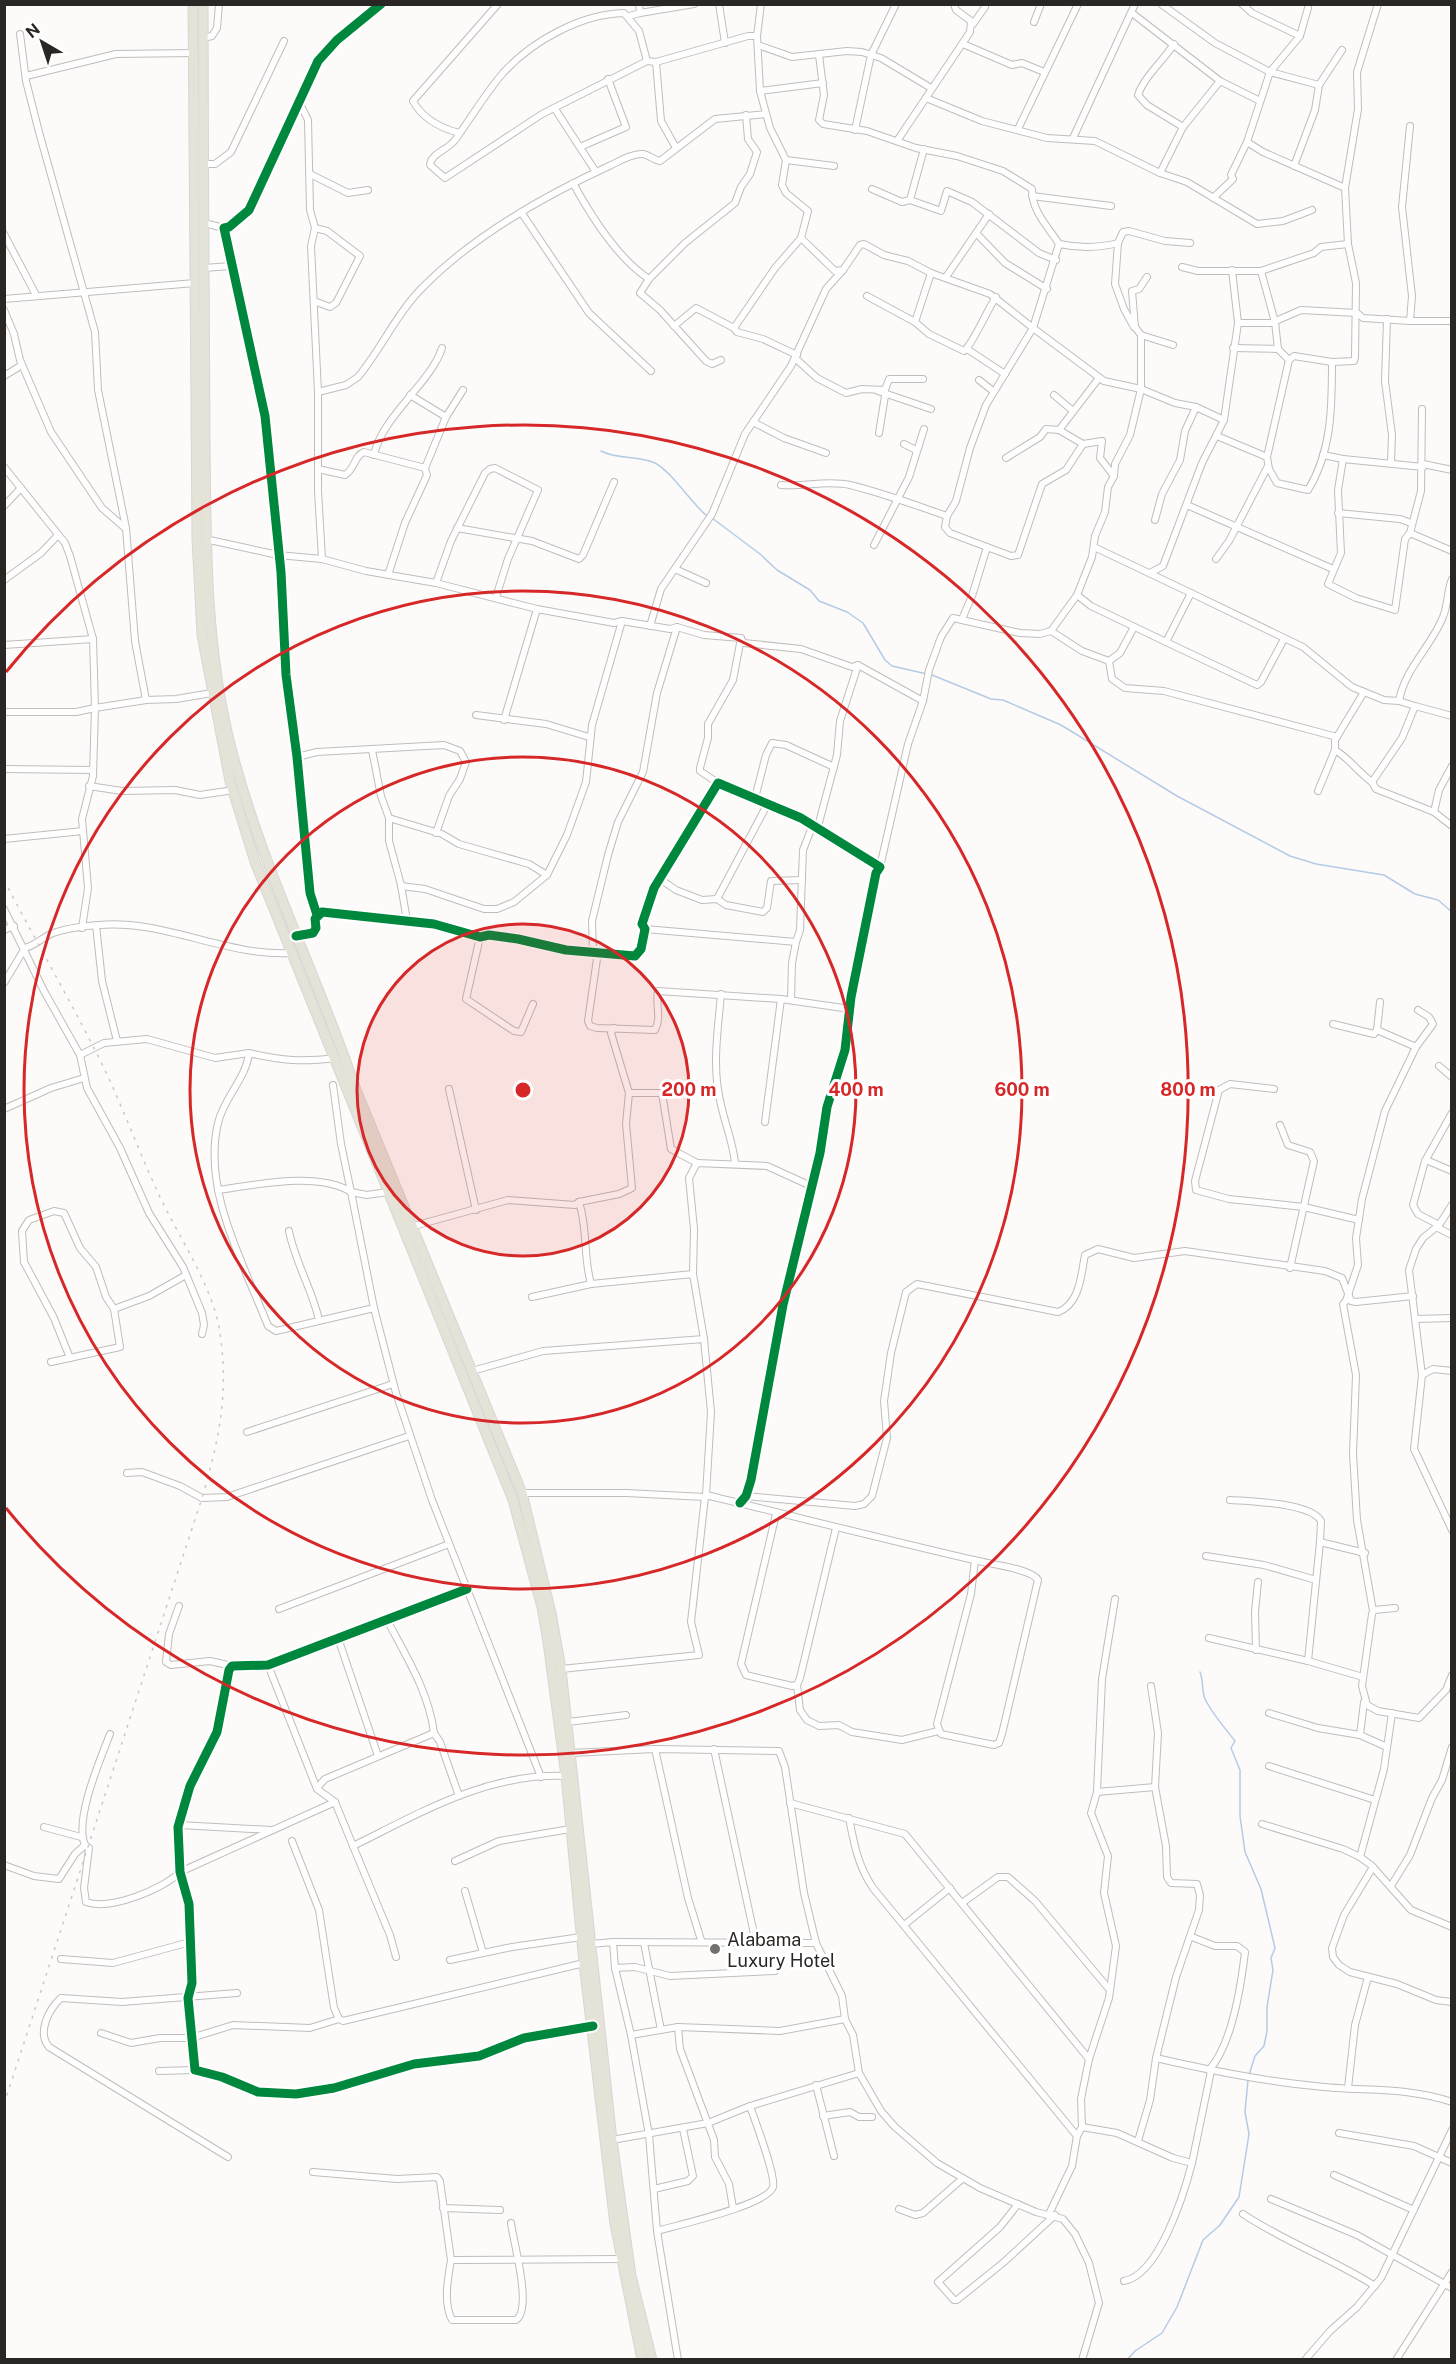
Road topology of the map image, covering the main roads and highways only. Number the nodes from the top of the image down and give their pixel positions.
1 (193, 4) edge
2 (203, 4) edge
3 (200, 136) junction
4 (212, 633) junction
5 (202, 635) junction
6 (417, 1249) junction
7 (642, 2360) edge
8 (652, 2360) edge

1 - 3 main road
2 - 3 main road
3 - 4 main road
3 - 5 main road
4 - 5 main road
4 - 6 main road
5 - 6 main road
6 - 7 main road
6 - 8 main road

